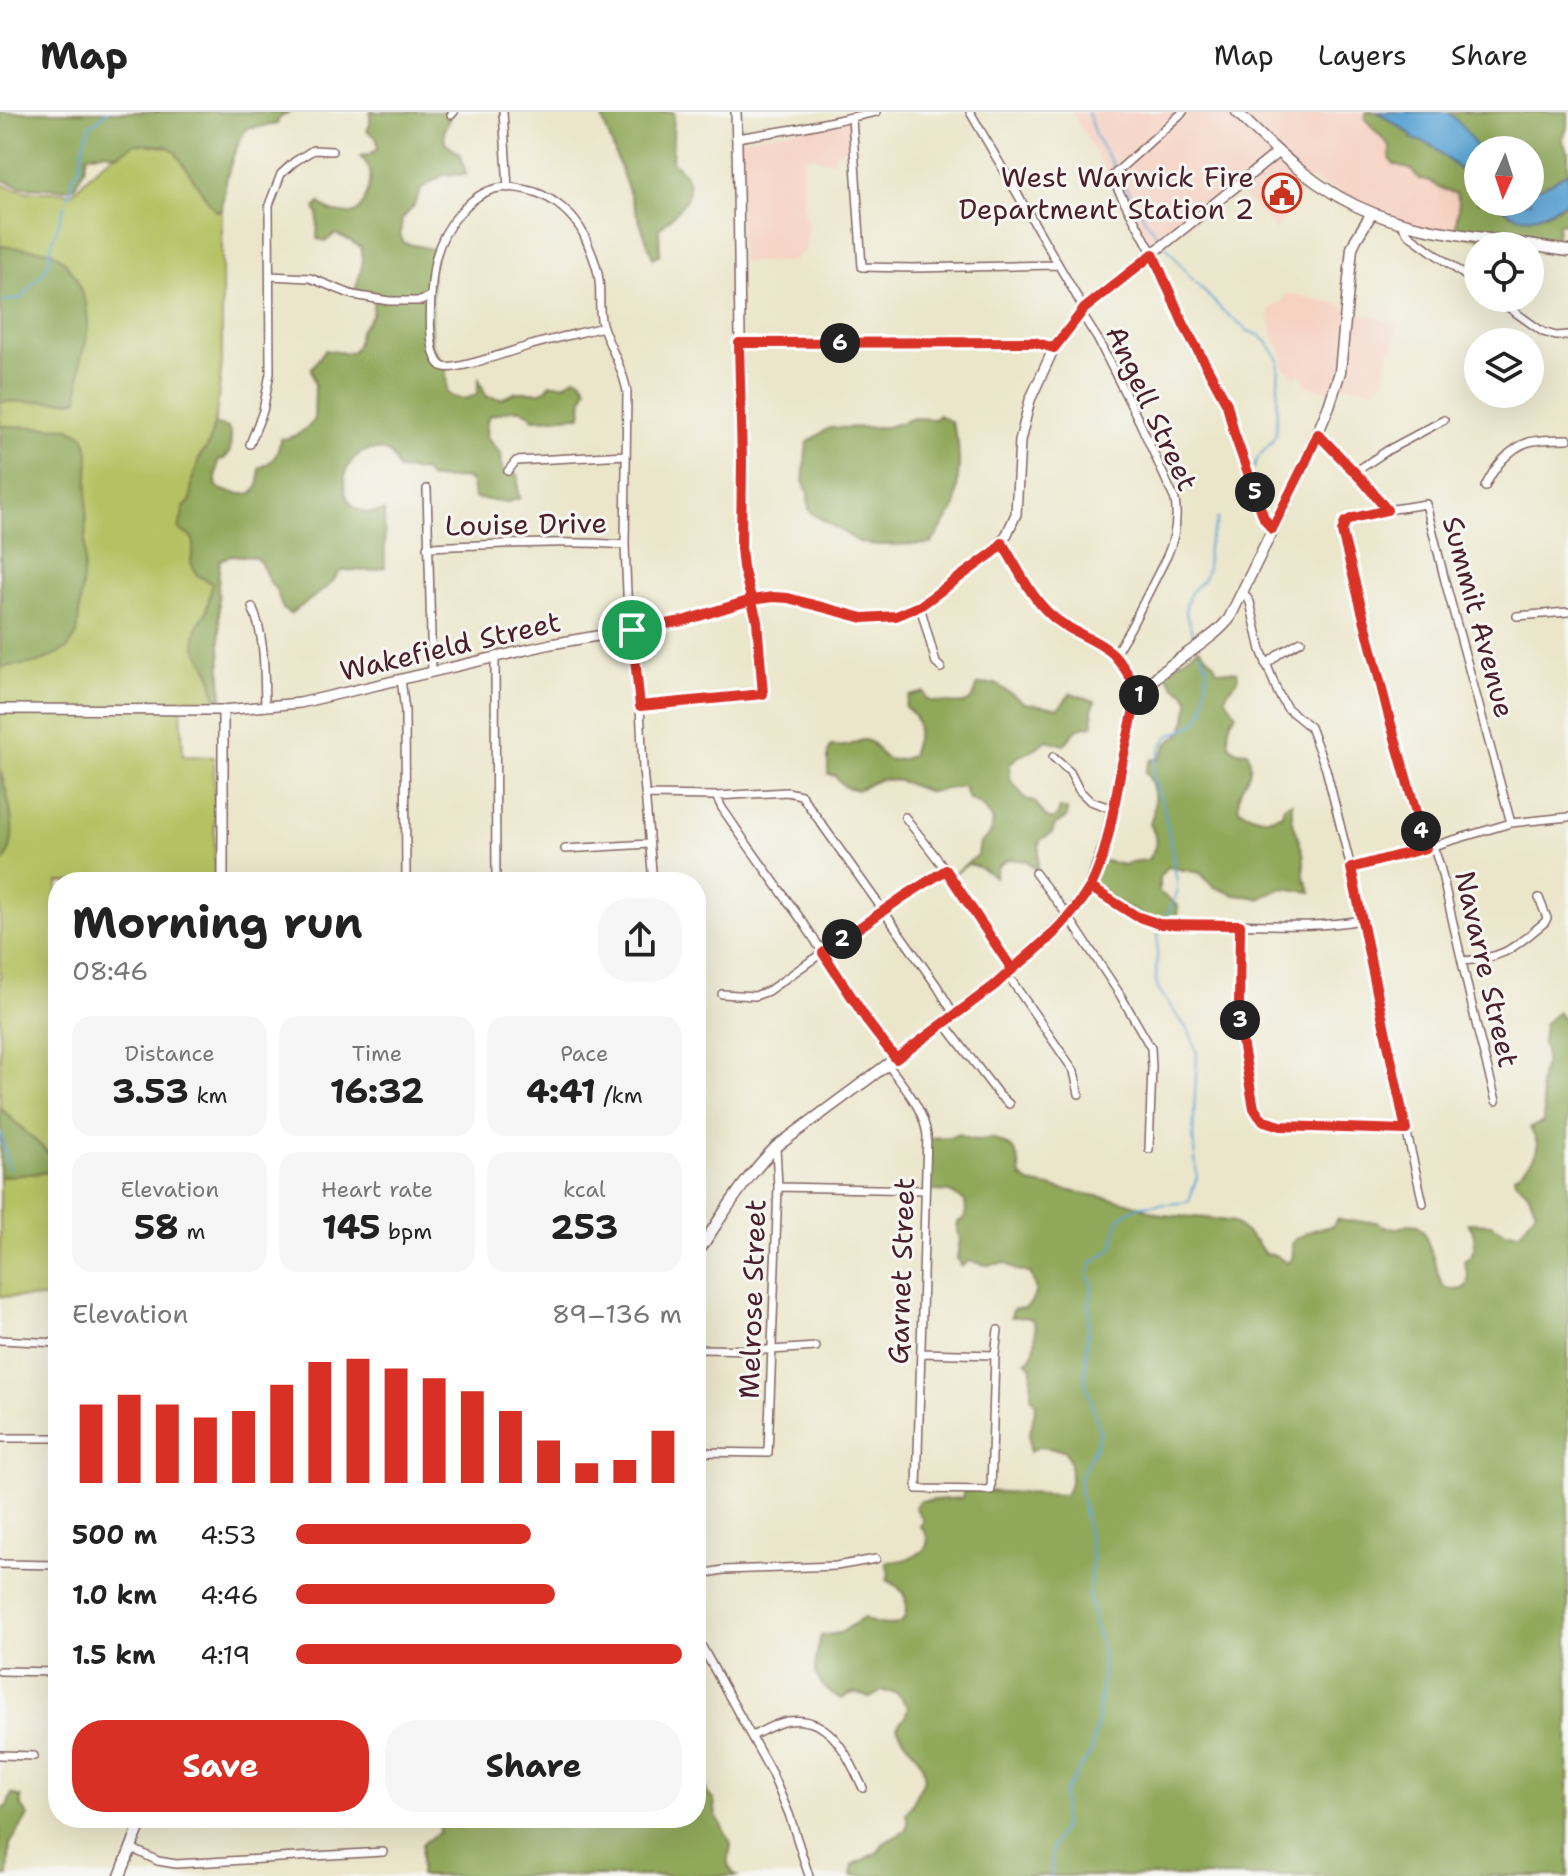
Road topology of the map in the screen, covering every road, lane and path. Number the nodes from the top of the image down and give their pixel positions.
1 (503, 112) edge
2 (736, 112) edge
3 (876, 112) edge
4 (970, 112) edge
5 (1183, 112) edge
6 (1237, 112) edge
7 (852, 118) junction
8 (737, 138) junction
9 (332, 151) dead end
10 (1277, 153) junction
11 (508, 188) junction
12 (1372, 213) junction
13 (1400, 223) junction
14 (1568, 251) edge
15 (1153, 254) junction
16 (1058, 265) junction
17 (1464, 275) edge
18 (270, 276) junction
19 (431, 296) junction
20 (1082, 311) junction
21 (1515, 312) edge
22 (603, 327) junction
23 (1568, 335) edge
24 (739, 343) junction
25 (1054, 348) junction
26 (1444, 420) dead end
27 (1318, 434) junction
28 (1568, 439) edge
29 (250, 444) dead end
30 (626, 455) junction
31 (508, 471) dead end
32 (1355, 472) junction
33 (1485, 487) dead end
34 (427, 489) dead end
35 (1387, 510) junction
36 (1272, 529) junction
37 (1002, 543) junction
38 (625, 545) junction
39 (427, 547) junction
40 (1243, 592) junction
41 (751, 600) junction
42 (920, 606) junction
43 (252, 607) dead end
44 (1568, 612) edge
45 (1517, 616) dead end
46 (632, 630) junction
47 (1301, 641) dead end
48 (1115, 654) junction
49 (495, 657) junction
50 (1266, 665) junction
51 (941, 668) dead end
52 (432, 672) junction
53 (401, 679) junction
54 (1141, 693) junction
55 (640, 706) junction
56 (265, 707) junction
57 (0, 709) edge
58 (223, 710) junction
59 (1053, 757) dead end
60 (646, 795) junction
61 (716, 796) junction
62 (1113, 809) junction
63 (905, 817) dead end
64 (1568, 817) edge
65 (1511, 823) junction
66 (649, 844) junction
67 (1430, 847) junction
68 (565, 849) dead end
69 (1351, 868) junction
70 (946, 870) junction
71 (223, 872) edge
72 (406, 872) edge
73 (496, 872) edge
74 (652, 872) edge
75 (1035, 873) dead end
76 (1090, 887) junction
77 (1539, 898) dead end
78 (883, 910) junction
79 (1068, 916) junction
80 (1361, 920) junction
81 (1240, 925) junction
82 (823, 953) junction
83 (1462, 961) junction
84 (1010, 971) junction
85 (722, 994) dead end
86 (954, 1014) junction
87 (944, 1023) junction
88 (892, 1062) junction
89 (1079, 1094) dead end
90 (1496, 1101) dead end
91 (1009, 1104) dead end
92 (1406, 1130) junction
93 (776, 1147) junction
94 (1149, 1149) dead end
95 (778, 1187) junction
96 (925, 1190) junction
97 (1423, 1203) dead end
98 (706, 1240) edge
99 (998, 1330) dead end
100 (0, 1340) edge
101 (48, 1342) edge
102 (816, 1347) dead end
103 (706, 1349) edge
104 (771, 1350) junction
105 (921, 1353) junction
106 (995, 1355) junction
107 (0, 1438) edge
108 (48, 1438) edge
109 (706, 1452) edge
110 (876, 1559) dead end
111 (0, 1564) edge
112 (48, 1565) edge
113 (706, 1573) edge
114 (706, 1654) edge
115 (0, 1671) edge
116 (48, 1672) edge
117 (752, 1736) junction
118 (0, 1755) edge
119 (34, 1756) dead end
120 (863, 1788) dead end
121 (139, 1828) edge
122 (131, 1848) junction
123 (383, 1852) dead end
124 (120, 1876) edge
125 (809, 1876) edge

1 - 11 street
2 - 8 street
3 - 7 street
4 - 16 street, Angell Street
5 - 15 street
6 - 10 main road
7 - 8 street
7 - 16 street
8 - 24 street
9 - 18 street
10 - 12 main road
10 - 15 street, Wakefield Street
11 - 19 street
11 - 22 street
12 - 13 main road
12 - 27 main road
13 - 14 main road
13 - 17 street
15 - 20 street, Wakefield Street
15 - 36 street
16 - 20 street, Angell Street
18 - 19 street
18 - 29 street
19 - 22 street
20 - 25 street, Wakefield Street
20 - 48 street, Angell Street
21 - 23 street
22 - 30 street
24 - 25 street
24 - 41 street
25 - 37 street, Wakefield Street
26 - 32 street
27 - 32 street
27 - 36 main road
28 - 33 street
30 - 31 street
30 - 38 street
32 - 35 street
34 - 39 street
35 - 65 street, Summit Avenue
35 - 67 street, Navarre Street
36 - 40 main road
37 - 42 street, Wakefield Street
37 - 48 street
38 - 39 street, Louise Drive
38 - 46 street
39 - 52 street
40 - 50 street
40 - 54 main road
41 - 42 street, Wakefield Street
41 - 46 street, Wakefield Street
41 - 55 street
42 - 51 street
43 - 56 street
44 - 45 street
46 - 49 street, Wakefield Street
46 - 55 street
47 - 50 street
48 - 54 street
49 - 52 street, Wakefield Street
49 - 73 street
50 - 69 street
52 - 53 street, Wakefield Street
53 - 56 street, Wakefield Street
53 - 72 street
54 - 62 main road
55 - 60 street
56 - 58 street, Wakefield Street
57 - 58 street, Wakefield Street
58 - 71 street
59 - 62 street
60 - 61 street
60 - 66 street
61 - 78 street
61 - 82 street, Garnet Street
62 - 76 main road
63 - 70 street
64 - 65 street
65 - 67 street
66 - 68 street
66 - 74 street
67 - 69 street
67 - 83 street, Navarre Street
69 - 80 street
70 - 78 street
70 - 84 street
75 - 79 street
76 - 79 main road
76 - 81 street
77 - 83 street
78 - 82 street
78 - 86 street
79 - 84 main road
79 - 94 street
80 - 81 street
80 - 92 street
81 - 92 street
82 - 85 street
82 - 88 street, Garnet Street
83 - 90 street, Navarre Street
84 - 86 main road
84 - 89 street
86 - 87 main road
87 - 88 main road
87 - 91 street
88 - 93 main road
88 - 96 street, Garnet Street
92 - 97 street
93 - 95 street, Melrose Street
93 - 98 main road
95 - 96 street
95 - 104 street, Melrose Street
96 - 105 street, Garnet Street
99 - 106 street
100 - 101 street
102 - 104 street
103 - 104 street
104 - 109 street, Melrose Street
105 - 106 street
105 - 106 street, Garnet Street
107 - 108 street
110 - 113 street
111 - 112 street
114 - 117 street
115 - 116 street
117 - 120 street
117 - 125 street
118 - 119 street
121 - 122 main road
122 - 123 street
122 - 124 main road

